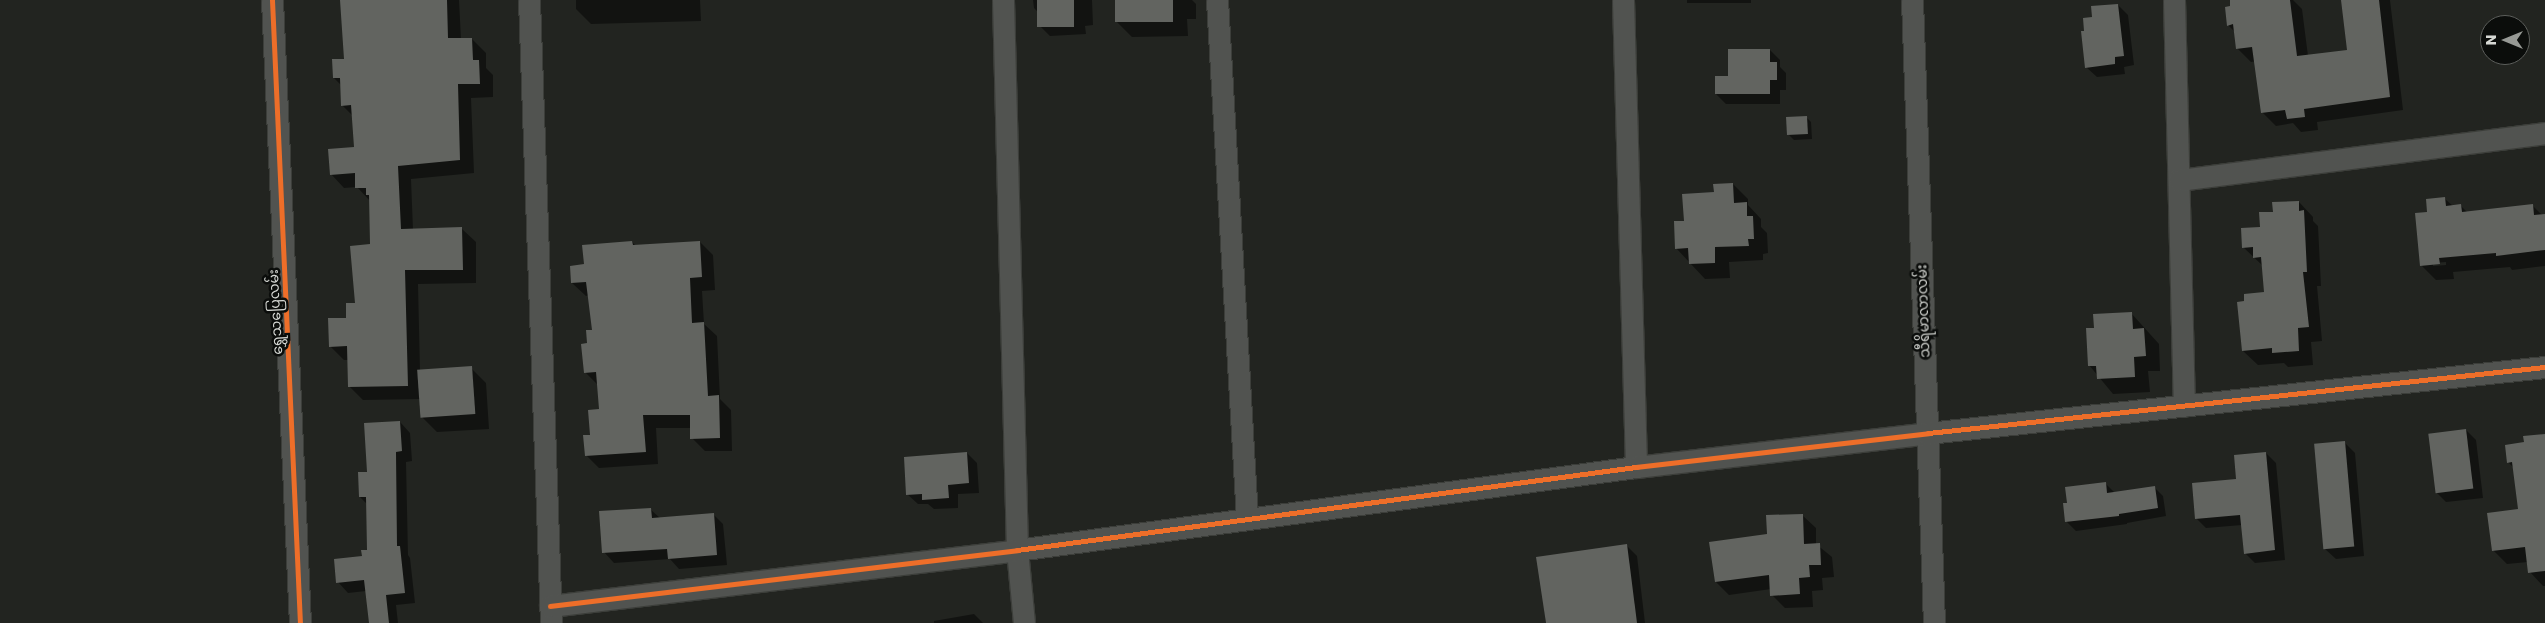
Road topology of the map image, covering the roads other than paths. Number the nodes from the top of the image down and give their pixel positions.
1 (272, 0) edge
2 (529, 0) edge
3 (1003, 0) edge
4 (1218, 0) edge
5 (1623, 0) edge
6 (1912, 0) edge
7 (2174, 0) edge
8 (2545, 133) edge
9 (2179, 180) junction
10 (2545, 367) edge
11 (2184, 406) junction
12 (1928, 433) junction
13 (1636, 467) junction
14 (1247, 519) junction
15 (1017, 550) junction
16 (550, 614) edge
17 (300, 623) edge
18 (1024, 623) edge
19 (1934, 623) edge

1 - 17 street, ရွှေသပြေလမ်း
2 - 16 street
3 - 15 street
4 - 14 street
5 - 13 street
6 - 12 street, သီရိမာလာလမ်း
7 - 9 street
8 - 9 street
9 - 11 street
10 - 11 street
11 - 12 street
12 - 13 street
12 - 19 street, သီရိမာလာလမ်း
13 - 14 street
14 - 15 street
15 - 16 street
15 - 18 street

